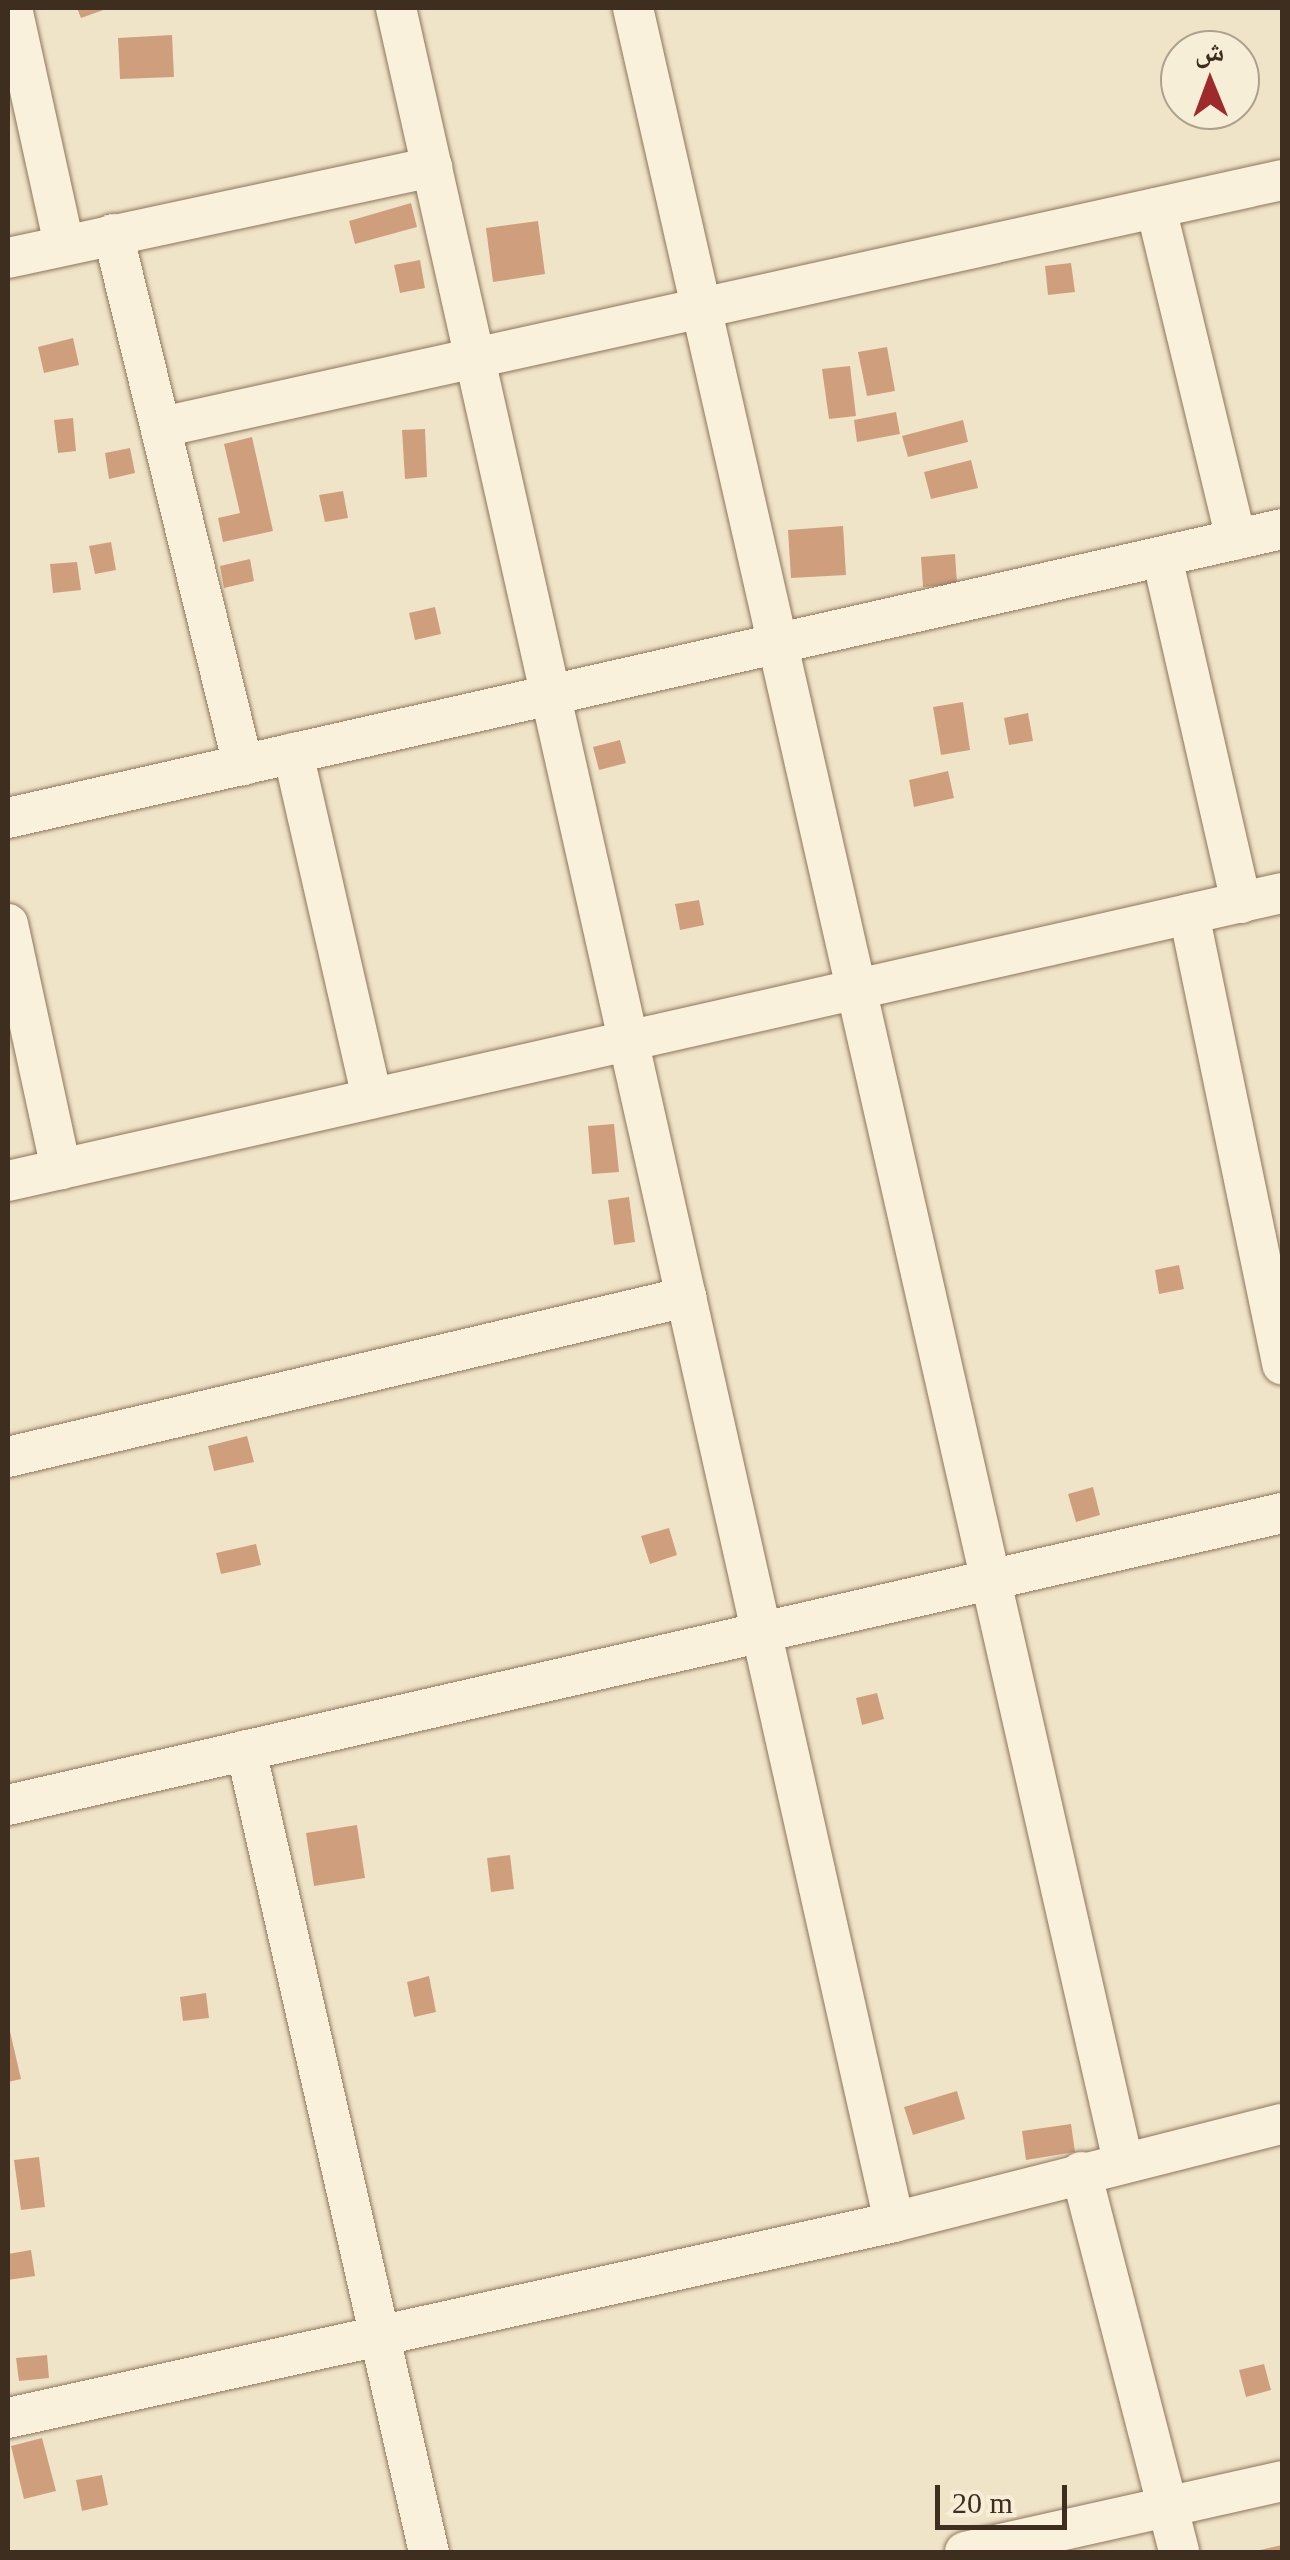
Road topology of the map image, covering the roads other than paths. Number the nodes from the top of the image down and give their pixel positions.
1 (12, 8) edge
2 (396, 8) edge
3 (634, 8) edge
4 (432, 166) junction
5 (1282, 180) edge
6 (1156, 208) junction
7 (113, 234) junction
8 (64, 245) junction
9 (8, 258) edge
10 (699, 308) junction
11 (474, 358) junction
12 (162, 428) junction
13 (1282, 529) edge
14 (1236, 539) junction
15 (1162, 556) junction
16 (780, 643) junction
17 (551, 697) junction
18 (294, 754) junction
19 (243, 765) junction
20 (8, 818) edge
21 (1282, 893) edge
22 (1241, 902) junction
23 (1188, 914) junction
24 (8, 924) edge
25 (858, 989) junction
26 (629, 1043) junction
27 (372, 1097) junction
28 (60, 1169) junction
29 (8, 1181) edge
30 (686, 1298) junction
31 (1282, 1365) edge
32 (8, 1457) edge
33 (1282, 1513) edge
34 (992, 1578) junction
35 (762, 1634) junction
36 (246, 1750) junction
37 (8, 1805) edge
38 (1282, 2124) edge
39 (1124, 2162) junction
40 (1080, 2172) junction
41 (894, 2222) junction
42 (380, 2340) junction
43 (8, 2418) edge
44 (1282, 2481) edge
45 (1167, 2507) junction
46 (428, 2552) edge
47 (965, 2552) edge
48 (1179, 2552) edge

1 - 8 street
2 - 4 street
3 - 10 street
4 - 7 street
4 - 11 street
5 - 6 street
6 - 10 street
6 - 14 street
7 - 8 street
7 - 12 street
8 - 9 street
10 - 11 street
10 - 16 street
11 - 12 street
11 - 17 street
12 - 19 street
13 - 14 street
14 - 15 street
15 - 16 street
15 - 22 street
16 - 17 street
16 - 25 street
17 - 18 street
17 - 26 street
18 - 19 street
18 - 27 street
19 - 20 street
21 - 22 street
22 - 23 street
23 - 25 street
23 - 31 street
24 - 28 street
25 - 26 street
25 - 34 street
26 - 27 street
26 - 30 street
27 - 28 street
28 - 29 street
30 - 32 street
30 - 35 street
33 - 34 street
34 - 35 street
34 - 39 street
35 - 36 street
35 - 41 street
36 - 37 street
36 - 42 street
38 - 39 street
39 - 40 street
40 - 41 street
40 - 45 street
41 - 42 street
42 - 43 street
42 - 46 street
44 - 45 street
45 - 47 street
45 - 48 street

